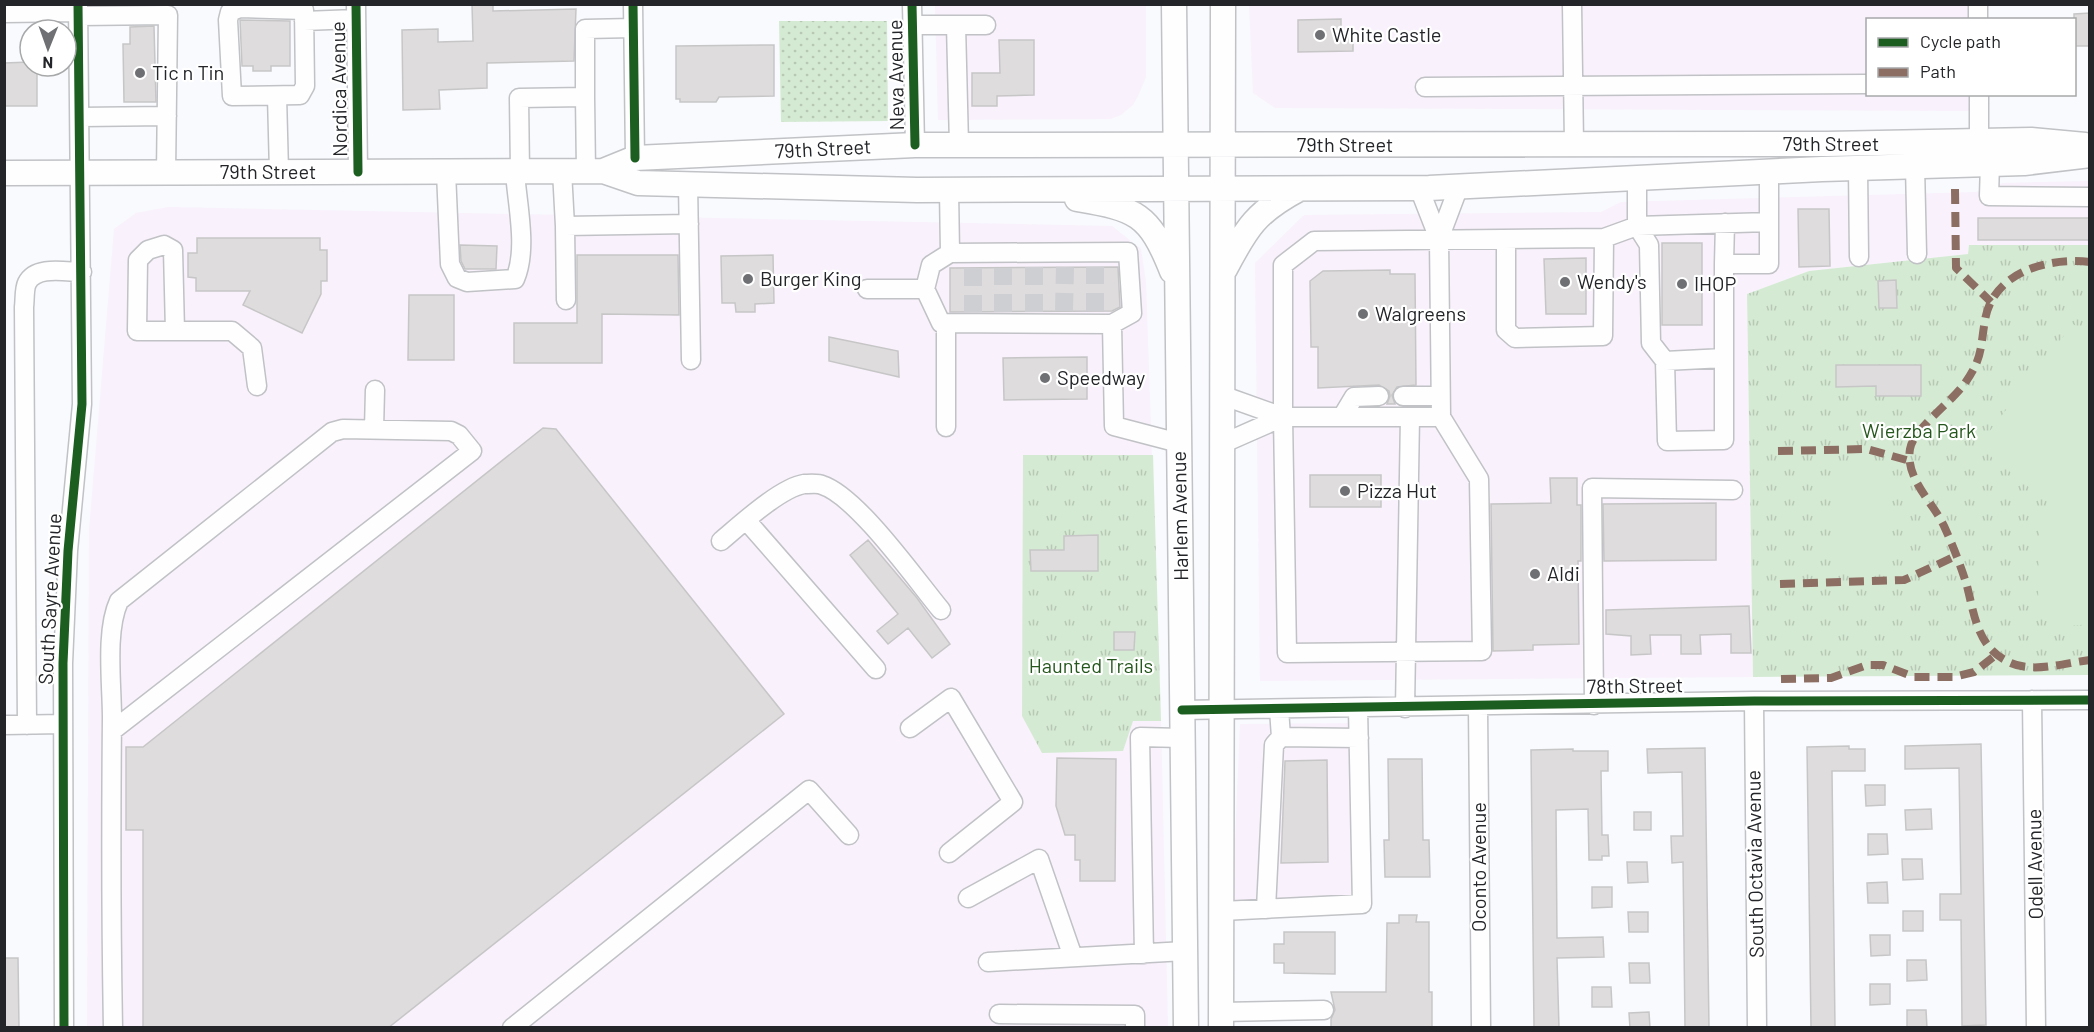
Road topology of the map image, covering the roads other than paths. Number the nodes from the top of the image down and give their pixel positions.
1 (633, 4) edge
2 (912, 4) edge
3 (1174, 4) edge
4 (1223, 4) edge
5 (1572, 4) edge
6 (78, 11) edge
7 (356, 12) edge
8 (4, 13) edge
9 (304, 21) junction
10 (913, 25) junction
11 (956, 25) junction
12 (986, 25) dead end
13 (633, 28) junction
14 (1866, 84) edge
15 (1573, 86) junction
16 (1425, 87) dead end
17 (277, 96) junction
18 (1979, 96) edge
19 (585, 97) junction
20 (167, 116) junction
21 (80, 117) junction
22 (1979, 142) junction
23 (1175, 144) junction
24 (1574, 144) junction
25 (915, 145) junction
26 (959, 145) junction
27 (1224, 145) junction
28 (2090, 145) edge
29 (2090, 155) edge
30 (635, 158) junction
31 (1990, 164) junction
32 (1915, 166) junction
33 (1858, 168) junction
34 (562, 171) junction
35 (595, 171) junction
36 (1769, 171) junction
37 (279, 172) junction
38 (358, 172) junction
39 (446, 172) junction
40 (517, 172) junction
41 (4, 173) edge
42 (81, 173) junction
43 (166, 173) junction
44 (1637, 177) junction
45 (688, 184) junction
46 (1460, 186) junction
47 (1176, 188) junction
48 (1224, 188) junction
49 (1301, 188) junction
50 (1419, 188) junction
51 (949, 189) junction
52 (1012, 189) junction
53 (2090, 197) edge
54 (1769, 222) junction
55 (1725, 223) junction
56 (689, 224) junction
57 (565, 226) junction
58 (1637, 226) junction
59 (1604, 238) junction
60 (1439, 239) junction
61 (1506, 240) junction
62 (950, 253) junction
63 (1917, 254) dead end
64 (1859, 257) dead end
65 (1724, 264) junction
66 (1224, 271) junction
67 (82, 272) junction
68 (1177, 285) junction
69 (867, 289) dead end
70 (925, 289) junction
71 (566, 300) dead end
72 (1101, 320) junction
73 (946, 323) junction
74 (175, 332) junction
75 (1724, 358) junction
76 (691, 360) dead end
77 (1665, 361) junction
78 (257, 386) dead end
79 (375, 390) dead end
80 (1224, 396) junction
81 (1379, 396) dead end
82 (1403, 396) dead end
83 (1440, 396) junction
84 (1283, 417) junction
85 (1342, 417) junction
86 (1410, 417) junction
87 (1441, 417) junction
88 (946, 428) dead end
89 (374, 429) junction
90 (1179, 443) junction
91 (1224, 443) junction
92 (1733, 490) dead end
93 (746, 520) junction
94 (721, 541) dead end
95 (942, 610) dead end
96 (1406, 653) junction
97 (876, 669) dead end
98 (2032, 700) junction
99 (2090, 700) edge
100 (1754, 701) junction
101 (1594, 705) junction
102 (1478, 707) junction
103 (1358, 708) junction
104 (1405, 708) junction
105 (1182, 710) junction
106 (1222, 710) junction
107 (1279, 710) junction
108 (63, 724) junction
109 (4, 725) edge
110 (27, 725) junction
111 (910, 728) dead end
112 (112, 731) junction
113 (1182, 738) junction
114 (1281, 738) junction
115 (1359, 738) junction
116 (849, 835) dead end
117 (949, 853) dead end
118 (968, 898) dead end
119 (1266, 909) junction
120 (1222, 911) junction
121 (1185, 951) junction
122 (1144, 954) junction
123 (1073, 957) junction
124 (988, 962) dead end
125 (1324, 1010) dead end
126 (999, 1014) dead end
127 (1221, 1020) edge
128 (1058, 1021) edge
129 (64, 1028) edge
130 (113, 1028) edge
131 (512, 1028) edge
132 (1135, 1028) edge
133 (1186, 1028) edge
134 (1481, 1028) edge
135 (1757, 1028) edge
136 (2036, 1028) edge

1 - 13 street
2 - 10 street, Neva Avenue
3 - 23 main road, Harlem Avenue
4 - 27 main road
5 - 15 street
6 - 8 street
6 - 20 street
6 - 21 street, South Sayre Avenue
7 - 9 street
7 - 38 street, Nordica Avenue
9 - 17 street
9 - 17 street
10 - 11 street
10 - 25 street, Neva Avenue
11 - 12 street
11 - 26 street
13 - 19 street
13 - 30 street
14 - 15 street
15 - 16 street
15 - 24 street
17 - 37 street
18 - 22 street
19 - 35 street
19 - 40 street
20 - 21 street
20 - 43 street
21 - 42 street, South Sayre Avenue
22 - 24 main road, 79th Street
22 - 28 main road, 79th Street
23 - 26 main road, 79th Street
23 - 27 main road, 79th Street
23 - 47 main road, Harlem Avenue
24 - 27 main road, 79th Street
25 - 26 main road, 79th Street
25 - 30 main road, 79th Street
27 - 48 main road
29 - 31 main road, 79th Street
30 - 35 main road, 79th Street
31 - 32 main road, 79th Street
31 - 53 street
32 - 33 main road, 79th Street
32 - 63 street
33 - 36 main road, 79th Street
33 - 64 street
34 - 35 main road, 79th Street
34 - 40 main road, 79th Street
34 - 57 street
35 - 45 main road, 79th Street
36 - 44 main road, 79th Street
36 - 54 street
37 - 38 main road, 79th Street
37 - 43 main road, 79th Street
38 - 39 main road, 79th Street
39 - 40 main road, 79th Street
39 - 40 street
41 - 42 main road, 79th Street
42 - 43 main road, 79th Street
42 - 67 street, South Sayre Avenue
44 - 46 main road, 79th Street
44 - 58 street
45 - 51 main road, 79th Street
45 - 56 street
46 - 50 main road, 79th Street
46 - 60 street
47 - 48 main road, 79th Street
47 - 52 main road, 79th Street
47 - 68 main road, Harlem Avenue
48 - 49 main road, 79th Street
48 - 66 main road
49 - 50 main road, 79th Street
49 - 66 main road
50 - 60 street
51 - 52 main road, 79th Street
51 - 62 street
52 - 68 main road
54 - 55 street
54 - 65 street
55 - 58 street
55 - 65 street
56 - 57 street
56 - 76 street
57 - 71 street
58 - 59 street
58 - 77 street
59 - 61 street
59 - 61 street
60 - 61 street
60 - 83 street
60 - 84 street
62 - 70 street
62 - 72 street
65 - 75 street
66 - 80 main road
67 - 108 street, South Sayre Avenue
67 - 110 street
68 - 90 main road, Harlem Avenue
69 - 70 street
70 - 73 street
72 - 73 street
72 - 90 street
73 - 88 street
74 - 74 street
74 - 78 street
75 - 77 street
75 - 77 street
79 - 89 street
80 - 84 street
80 - 91 main road
81 - 85 street
82 - 83 street
83 - 87 street
84 - 85 street
84 - 91 street
84 - 96 street
85 - 86 street
86 - 87 street
86 - 96 street
87 - 96 street
89 - 112 street
89 - 112 street
90 - 105 main road, Harlem Avenue
91 - 106 main road
92 - 101 street
93 - 94 street
93 - 95 street
93 - 97 street
96 - 104 street
98 - 99 street, 78th Street
98 - 100 street, 78th Street
98 - 136 street, Odell Avenue
100 - 101 street, 78th Street
100 - 135 street, South Octavia Avenue
101 - 102 street, 78th Street
102 - 104 street, 78th Street
102 - 134 street, Oconto Avenue
103 - 104 street, 78th Street
103 - 107 street, 78th Street
103 - 115 street
105 - 106 street, 78th Street
105 - 113 main road, Harlem Avenue
106 - 107 street, 78th Street
106 - 120 main road
107 - 114 street
108 - 110 street
108 - 129 street, South Sayre Avenue
109 - 110 street
111 - 117 street
112 - 130 street
113 - 121 main road, Harlem Avenue
113 - 122 street
114 - 115 street
114 - 119 street
115 - 119 street
116 - 131 street
118 - 123 street
119 - 120 street
120 - 127 main road
121 - 122 street
121 - 133 main road, Harlem Avenue
122 - 123 street
123 - 124 street
125 - 127 street
126 - 128 street
128 - 132 street

